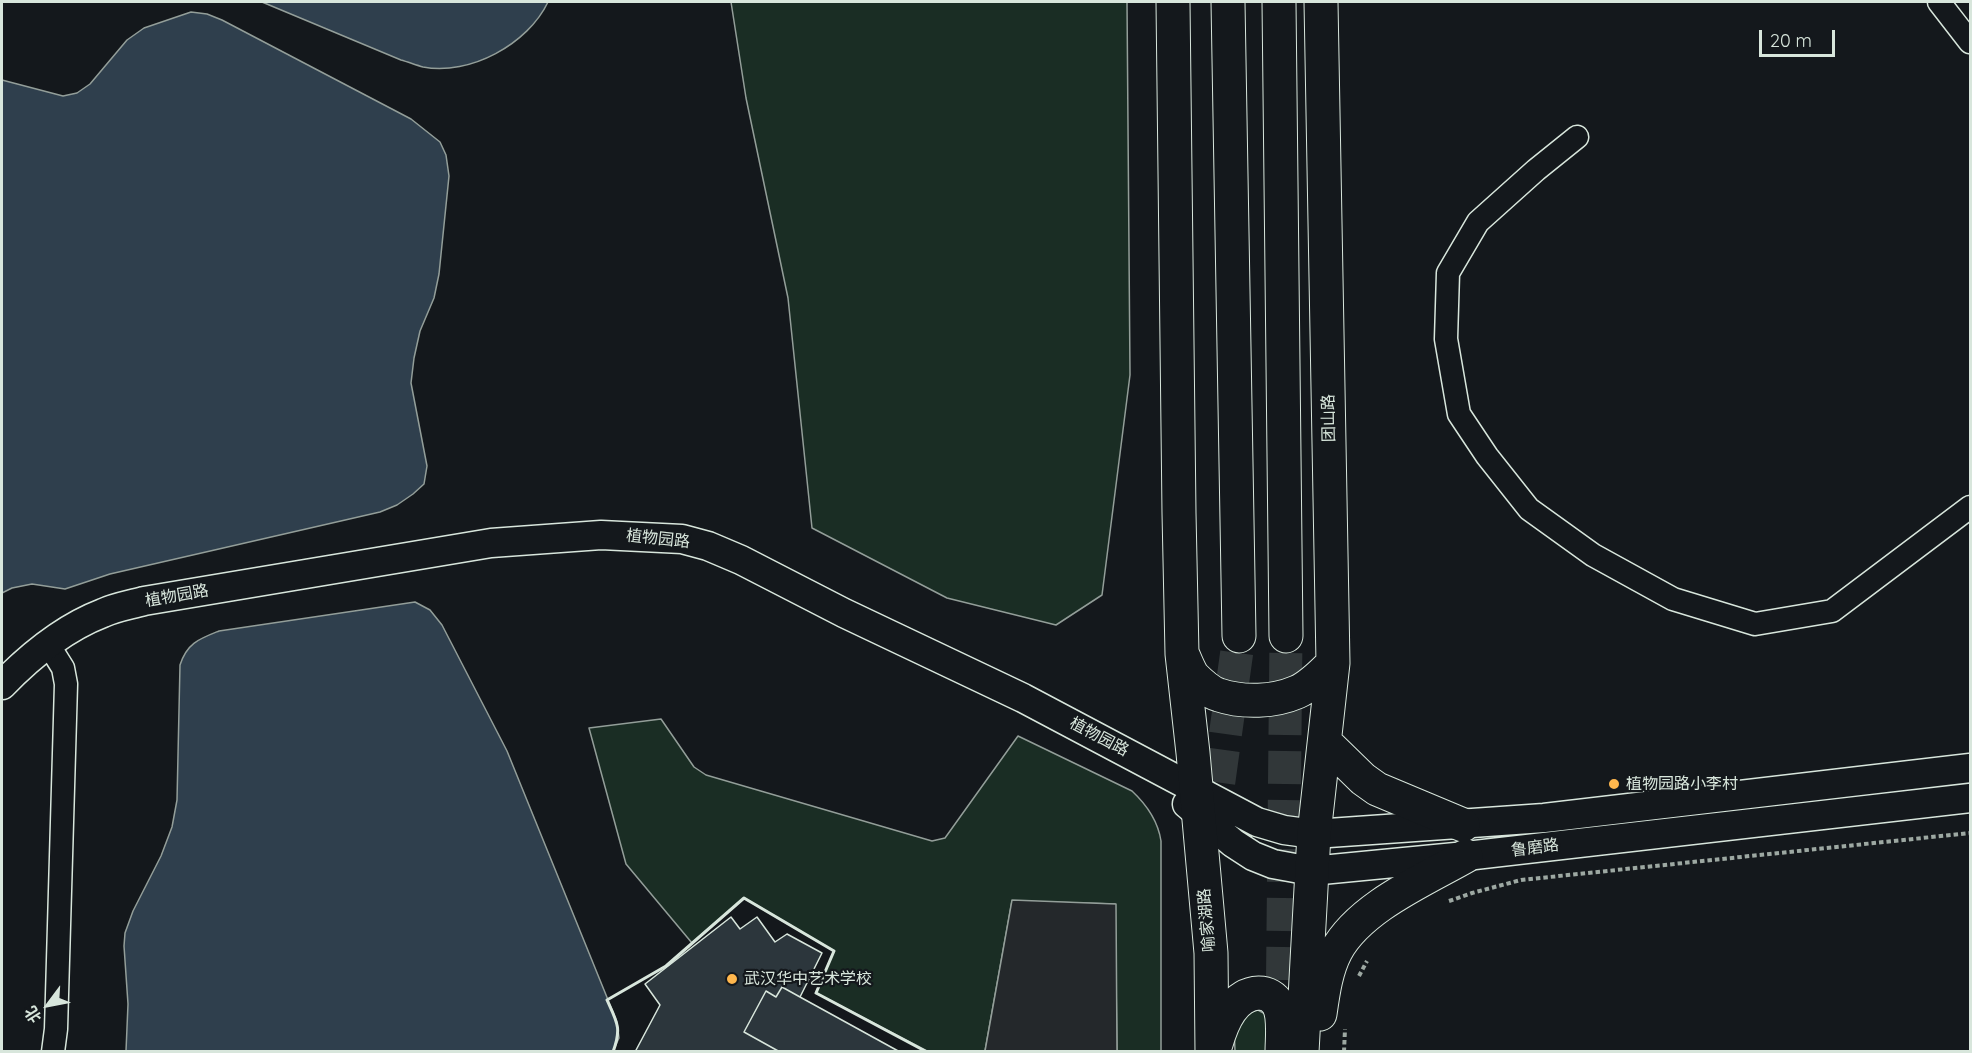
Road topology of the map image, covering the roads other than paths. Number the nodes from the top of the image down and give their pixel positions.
1 (1173, 2) edge
2 (1228, 2) edge
3 (1279, 2) edge
4 (1321, 2) edge
5 (1939, 2) edge
6 (1971, 42) edge
7 (1577, 137) dead end
8 (1971, 507) edge
9 (1239, 636) tunnel mouth
10 (1286, 636) tunnel mouth
11 (48, 644) junction
12 (1182, 654) junction
13 (1333, 663) junction
14 (2, 685) edge
15 (1325, 742) junction
16 (1971, 768) edge
17 (1971, 798) edge
18 (1196, 800) junction
19 (1314, 834) junction
20 (1465, 841) junction
21 (1311, 871) junction
22 (53, 1052) edge
23 (1213, 1052) edge
24 (1282, 1052) edge
25 (1302, 1052) edge
26 (1317, 1052) edge

1 - 12 main road
2 - 9 main road
3 - 10 main road
4 - 13 main road, 团山路
5 - 6 street
7 - 8 street
11 - 14 street, 植物园路
11 - 18 street, 植物园路
11 - 22 street
12 - 13 main road
12 - 18 main road
13 - 15 main road, 团山路
15 - 19 main road, 团山路
15 - 20 main road
16 - 20 street, 鲁磨路
17 - 20 street, 鲁磨路
18 - 19 street, 植物园路
18 - 21 street, 鲁磨路
18 - 23 main road, 喻家湖路
19 - 20 street, 鲁磨路
19 - 21 main road
20 - 21 street, 鲁磨路
20 - 26 main road
21 - 25 main road
23 - 24 main road

